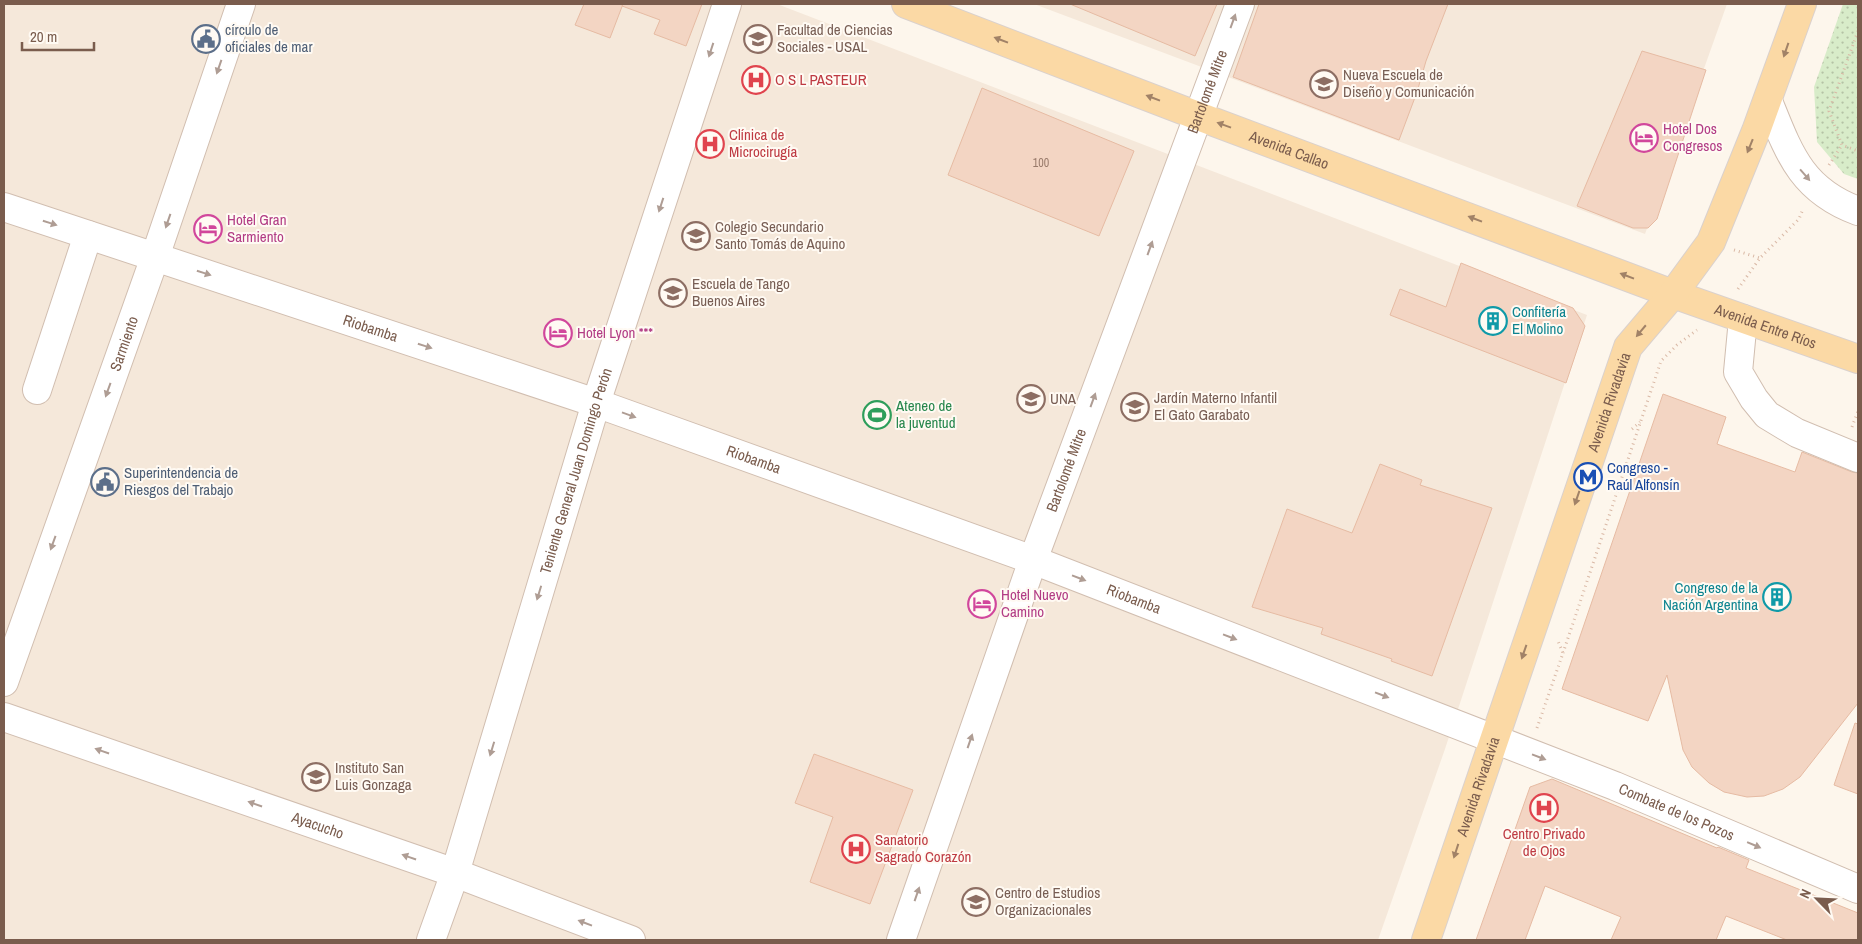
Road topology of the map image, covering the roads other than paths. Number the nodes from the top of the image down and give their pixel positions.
1 (241, 4) edge
2 (726, 4) edge
3 (906, 4) edge
4 (1240, 4) edge
5 (1802, 4) edge
6 (1768, 101) junction
7 (1198, 116) junction
8 (4, 207) edge
9 (1858, 211) edge
10 (88, 235) junction
11 (155, 257) junction
12 (1672, 294) junction
13 (1733, 315) junction
14 (1858, 359) edge
15 (37, 390) dead end
16 (596, 403) junction
17 (1858, 458) edge
18 (1033, 560) junction
19 (4, 682) edge
20 (4, 717) edge
21 (1494, 739) junction
22 (455, 873) junction
23 (1858, 888) edge
24 (431, 940) edge
25 (631, 940) edge
26 (901, 940) edge
27 (1426, 940) edge

1 -> 11 street, Sarmiento
2 -> 16 street, Teniente General Juan Domingo Perón
7 -> 3 main road, Avenida Callao
7 -> 4 street, Bartolomé Mitre
5 -> 6 main road, Avenida Rivadavia
6 -> 9 street
6 -> 12 main road, Avenida Rivadavia
12 -> 7 main road, Avenida Callao
18 -> 7 street, Bartolomé Mitre
8 -> 10 street, Riobamba
10 - 11 street, Riobamba
10 - 15 street
11 -> 16 street, Riobamba
11 -> 19 street, Sarmiento
12 - 13 main road, Avenida Entre Ríos
12 -> 21 main road, Avenida Rivadavia
13 - 14 main road, Avenida Entre Ríos
13 - 17 street
16 -> 18 street, Riobamba
16 -> 22 street, Teniente General Juan Domingo Perón
18 -> 21 street, Riobamba
26 -> 18 street, Bartolomé Mitre
22 -> 20 street, Ayacucho
21 -> 23 street, Combate de los Pozos
21 -> 27 main road, Avenida Rivadavia
22 - 24 street, Teniente General Juan Domingo Perón
25 -> 22 street, Ayacucho

